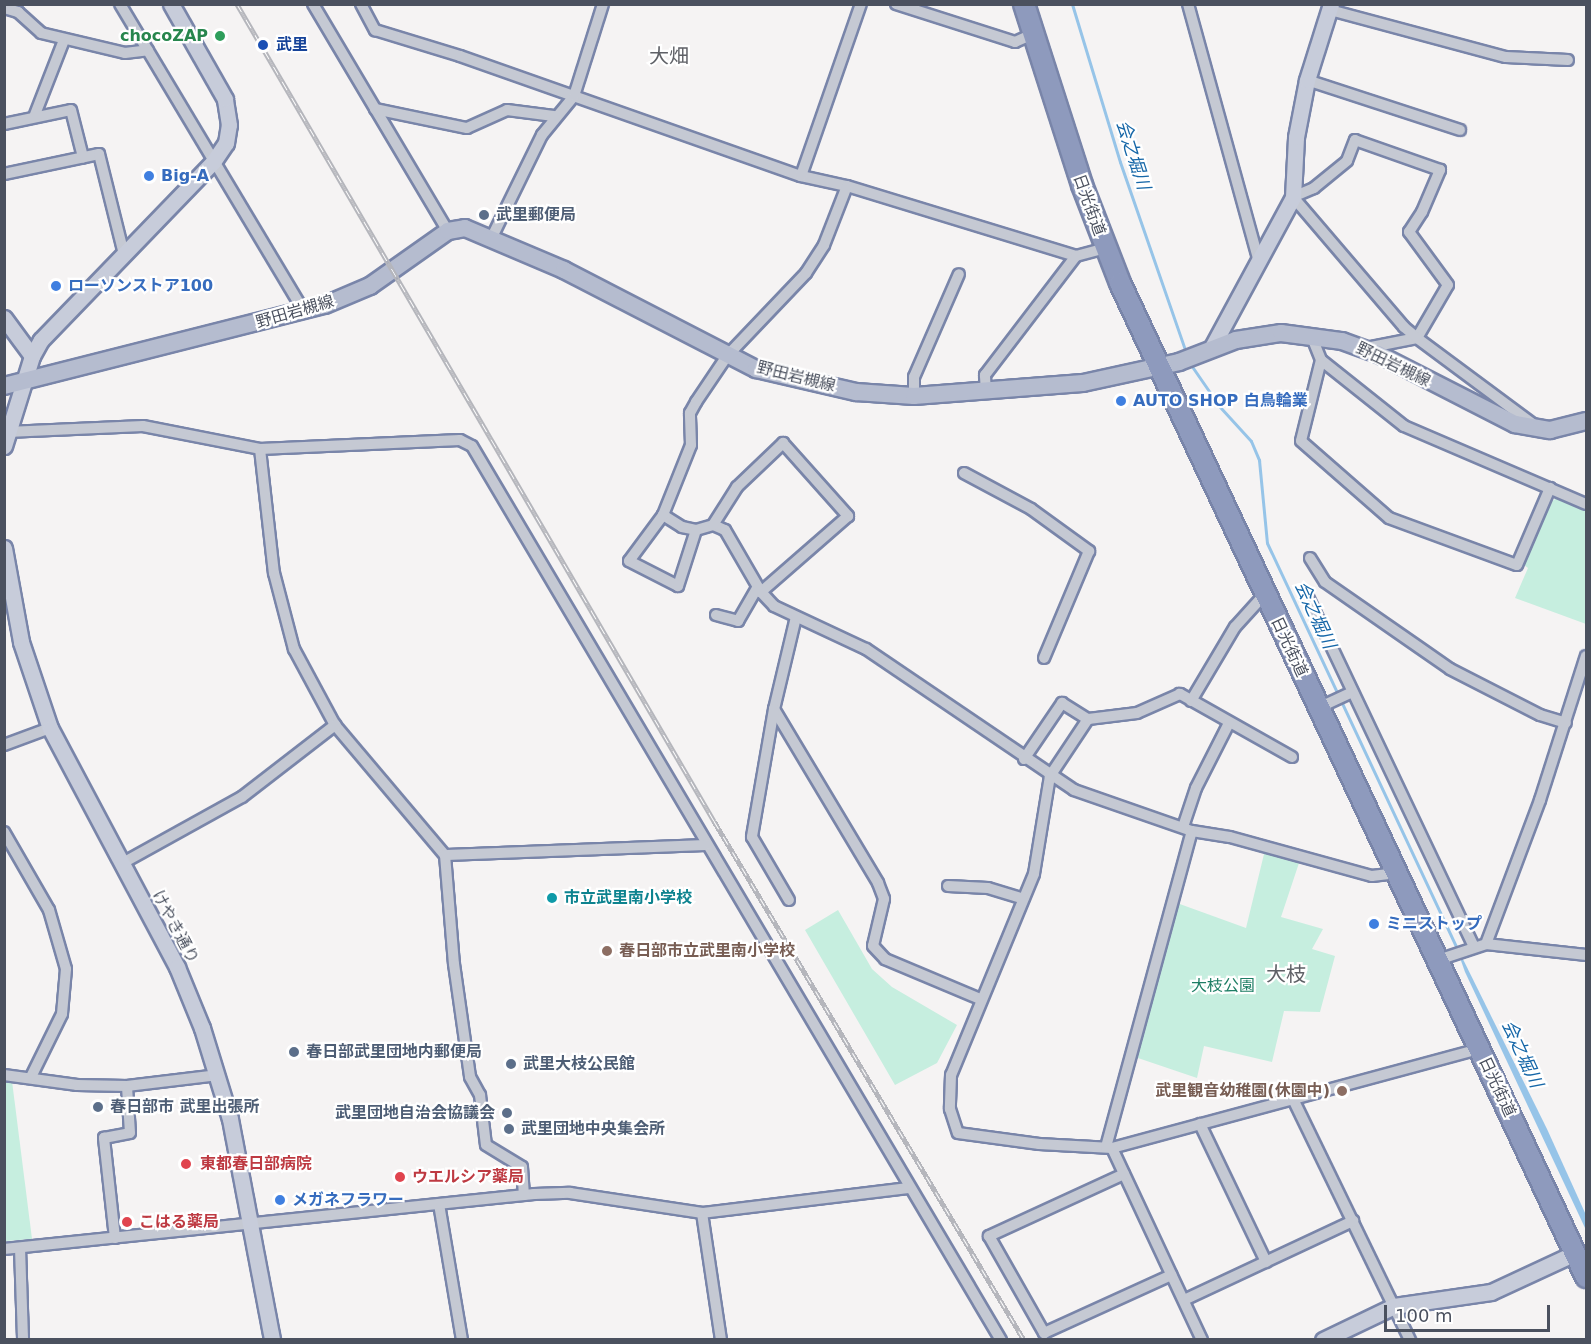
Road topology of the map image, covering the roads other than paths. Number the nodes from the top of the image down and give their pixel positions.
1 (120, 4) edge
2 (171, 4) edge
3 (313, 4) edge
4 (361, 4) edge
5 (603, 4) edge
6 (861, 4) edge
7 (896, 4) edge
8 (1024, 4) edge
9 (1188, 4) edge
10 (1330, 7) edge
11 (4, 8) edge
12 (1033, 34) junction
13 (64, 40) junction
14 (148, 50) junction
15 (1568, 60) dead end
16 (1307, 80) junction
17 (574, 96) junction
18 (375, 109) junction
19 (554, 116) junction
20 (34, 117) junction
21 (4, 124) edge
22 (1460, 130) dead end
23 (83, 157) junction
24 (213, 162) junction
25 (4, 174) edge
26 (801, 176) junction
27 (848, 186) junction
28 (1293, 197) junction
29 (448, 231) junction
30 (492, 237) junction
31 (1105, 248) junction
32 (124, 254) junction
33 (1076, 256) junction
34 (1258, 259) junction
35 (959, 274) dead end
36 (304, 312) junction
37 (4, 318) edge
38 (1311, 335) junction
39 (1417, 338) junction
40 (1361, 349) junction
41 (1197, 354) junction
42 (32, 356) junction
43 (727, 356) junction
44 (1321, 360) junction
45 (1159, 367) junction
46 (25, 381) junction
47 (4, 386) edge
48 (986, 391) junction
49 (914, 396) junction
50 (1587, 421) edge
51 (1539, 429) junction
52 (6, 439) edge
53 (260, 449) junction
54 (964, 473) dead end
55 (1550, 488) junction
56 (1587, 504) edge
57 (663, 515) junction
58 (713, 525) junction
59 (696, 530) junction
60 (4, 548) edge
61 (1310, 558) dead end
62 (760, 590) junction
63 (1306, 593) dead end
64 (1264, 595) junction
65 (716, 615) dead end
66 (796, 617) junction
67 (1587, 656) edge
68 (1044, 658) dead end
69 (1350, 693) junction
70 (1191, 701) junction
71 (1324, 705) junction
72 (774, 709) junction
73 (1088, 719) junction
74 (1228, 723) junction
75 (1566, 723) junction
76 (335, 725) junction
77 (50, 728) junction
78 (4, 745) edge
79 (1292, 757) dead end
80 (1024, 759) junction
81 (1050, 776) junction
82 (1187, 829) junction
83 (4, 832) edge
84 (707, 845) junction
85 (445, 855) junction
86 (121, 864) junction
87 (1397, 873) junction
88 (948, 886) dead end
89 (1023, 899) junction
90 (789, 900) dead end
91 (1486, 944) junction
92 (1472, 946) junction
93 (1587, 955) edge
94 (1444, 957) junction
95 (980, 999) junction
96 (1480, 1049) junction
97 (4, 1075) edge
98 (218, 1075) junction
99 (31, 1077) junction
100 (128, 1086) junction
101 (1293, 1100) junction
102 (1200, 1124) junction
103 (1109, 1147) junction
104 (1124, 1174) junction
105 (910, 1188) junction
106 (524, 1195) junction
107 (439, 1204) junction
108 (702, 1213) junction
109 (1353, 1221) junction
110 (248, 1224) junction
111 (115, 1238) junction
112 (20, 1248) junction
113 (4, 1249) edge
114 (1575, 1252) junction
115 (1266, 1262) junction
116 (1171, 1275) junction
117 (1587, 1277) edge
118 (1184, 1300) junction
119 (1394, 1306) junction
120 (23, 1340) edge
121 (272, 1340) edge
122 (462, 1340) edge
123 (721, 1340) edge
124 (1001, 1340) edge
125 (1202, 1340) edge
126 (1323, 1340) edge
127 (1410, 1340) edge

1 - 14 street
2 - 24 street
3 - 18 street
4 - 17 street
5 - 17 street
6 - 26 street
7 - 12 street
8 - 12 highway, 日光街道
9 - 34 street
10 - 15 street
10 - 16 street
11 - 13 street
12 - 31 highway, 日光街道
13 - 14 street
13 - 20 street
14 - 24 street
16 - 22 street
16 - 28 street
17 - 19 street
17 - 26 street
18 - 19 street
18 - 29 street
19 - 30 street
20 - 21 street
20 - 23 street
23 - 25 street
23 - 32 street
24 - 32 street
24 - 36 street
26 - 27 street
27 - 33 street
27 - 43 street
28 - 34 street
28 - 39 street
28 - 39 street
29 - 30 main road, 野田岩槻線
29 - 36 main road, 野田岩槻線
30 - 43 main road, 野田岩槻線
31 - 33 street
31 - 45 highway, 日光街道
32 - 42 street
33 - 48 street
34 - 41 street
35 - 49 street
36 - 46 main road, 野田岩槻線
37 - 42 street
38 - 40 main road, 野田岩槻線
38 - 41 main road, 野田岩槻線
38 - 44 street
39 - 40 street
39 - 51 street
40 - 51 main road, 野田岩槻線
41 - 45 main road, 野田岩槻線
42 - 46 street
43 - 49 main road, 野田岩槻線
43 - 57 street
44 - 55 street
44 - 55 street
45 - 48 main road, 野田岩槻線
45 - 64 highway, 日光街道
46 - 47 main road, 野田岩槻線
46 - 52 street
48 - 49 main road, 野田岩槻線
50 - 51 main road, 野田岩槻線
52 - 53 street
53 - 76 street
53 - 84 street
54 - 68 street
55 - 56 street
57 - 59 street
57 - 59 street
58 - 59 street
58 - 62 street
58 - 62 street
60 - 77 street, けやき通り
61 - 75 street
62 - 65 street
62 - 66 street
63 - 69 street
64 - 70 street
64 - 71 highway, 日光街道
66 - 72 street
66 - 80 street
67 - 75 street
69 - 71 street
69 - 92 street
70 - 73 street
70 - 74 street
71 - 87 highway, 日光街道
72 - 90 street
72 - 95 street
73 - 80 street
73 - 81 street
74 - 79 street
74 - 82 street
75 - 91 street
76 - 85 street
76 - 86 street
77 - 78 street
77 - 86 street, けやき通り
80 - 81 street
81 - 82 street
81 - 89 street
82 - 87 street
82 - 103 street
83 - 99 street
84 - 85 street
84 - 105 street
85 - 106 street
86 - 98 street, けやき通り
87 - 94 highway, 日光街道
88 - 89 street
89 - 95 street
91 - 92 street
91 - 93 street
92 - 94 street
94 - 96 highway, 日光街道
95 - 103 street
96 - 101 street
96 - 114 highway, 日光街道
97 - 99 street
98 - 100 street
98 - 110 street, けやき通り
99 - 100 street
100 - 111 street
101 - 102 street
101 - 109 street
102 - 103 street
102 - 115 street
103 - 104 street
104 - 116 street
104 - 116 street
105 - 108 street
105 - 124 street
106 - 107 street
106 - 108 street
107 - 110 street
107 - 122 street
108 - 123 street
109 - 115 street
109 - 119 street
110 - 111 street
110 - 121 street, けやき通り
111 - 112 street
112 - 113 street
112 - 120 street
114 - 117 highway, 日光街道
114 - 119 street
115 - 118 street
116 - 118 street
118 - 125 street
119 - 126 street
119 - 127 street

